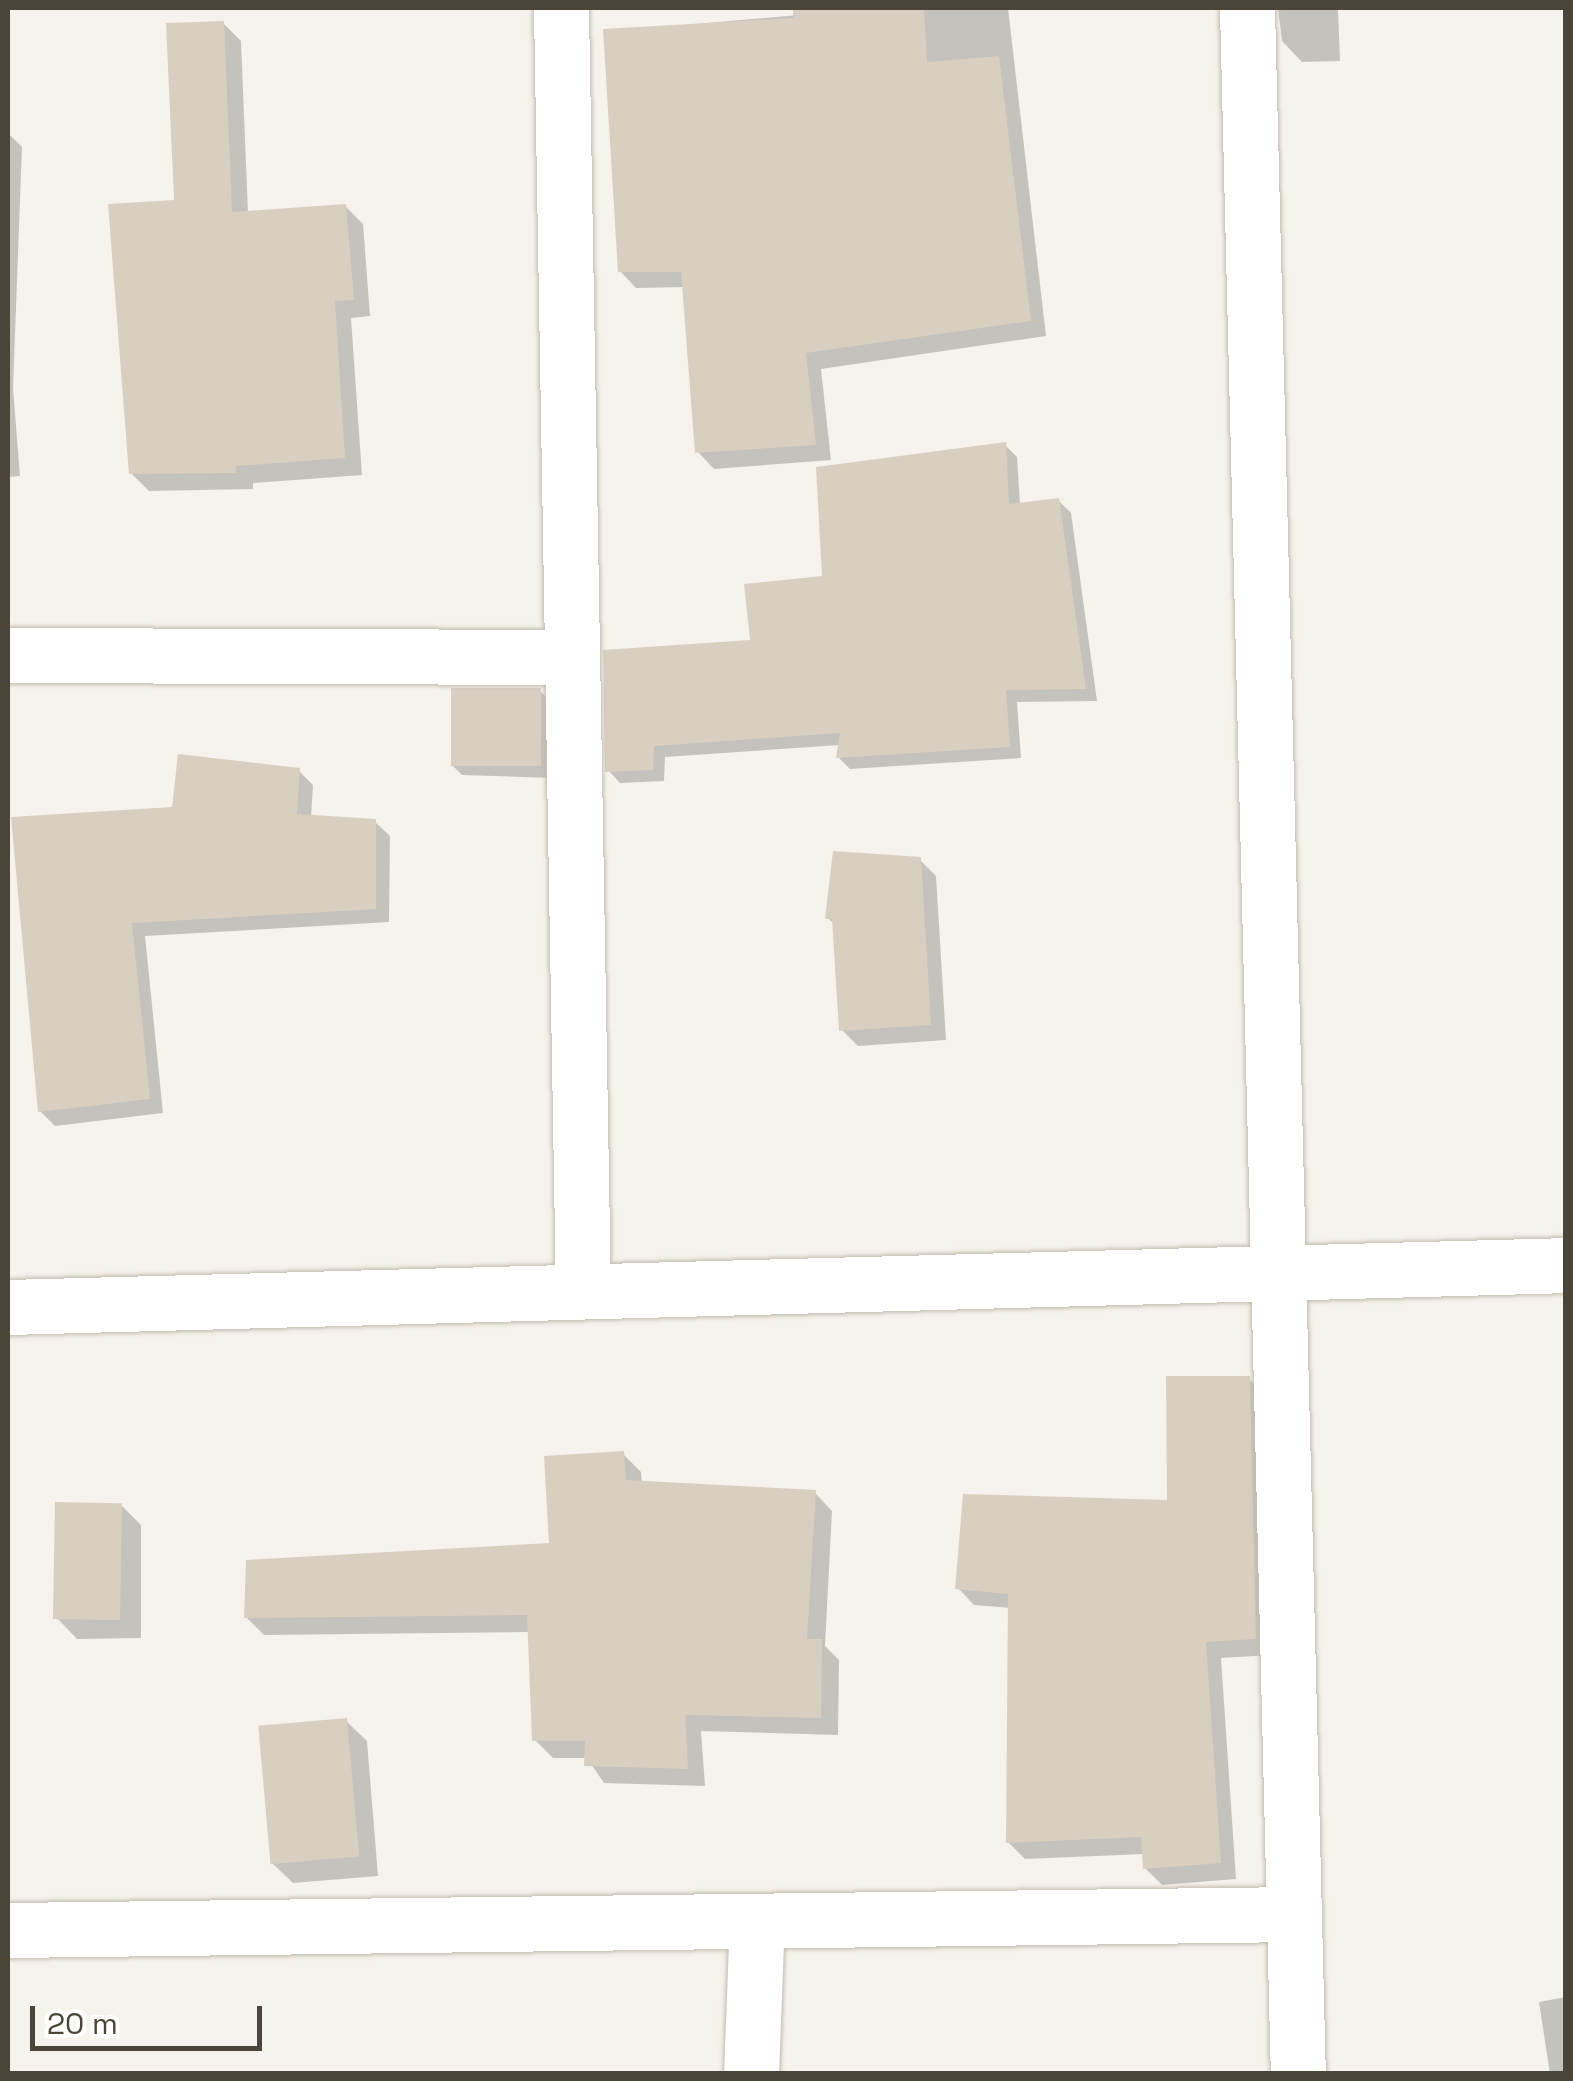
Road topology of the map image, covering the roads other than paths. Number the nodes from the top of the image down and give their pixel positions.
1 (561, 8) edge
2 (1247, 8) edge
3 (8, 655) edge
4 (572, 658) junction
5 (1566, 1264) edge
6 (1278, 1268) junction
7 (583, 1289) junction
8 (8, 1306) edge
9 (1294, 1914) junction
10 (757, 1921) junction
11 (8, 1930) edge
12 (750, 2074) edge
13 (1298, 2074) edge

1 - 4 street
2 - 6 street
3 - 4 street
4 - 7 street
5 - 6 street
6 - 7 street
6 - 9 street
7 - 8 street
9 - 10 street
9 - 13 street
10 - 11 street
10 - 12 street

